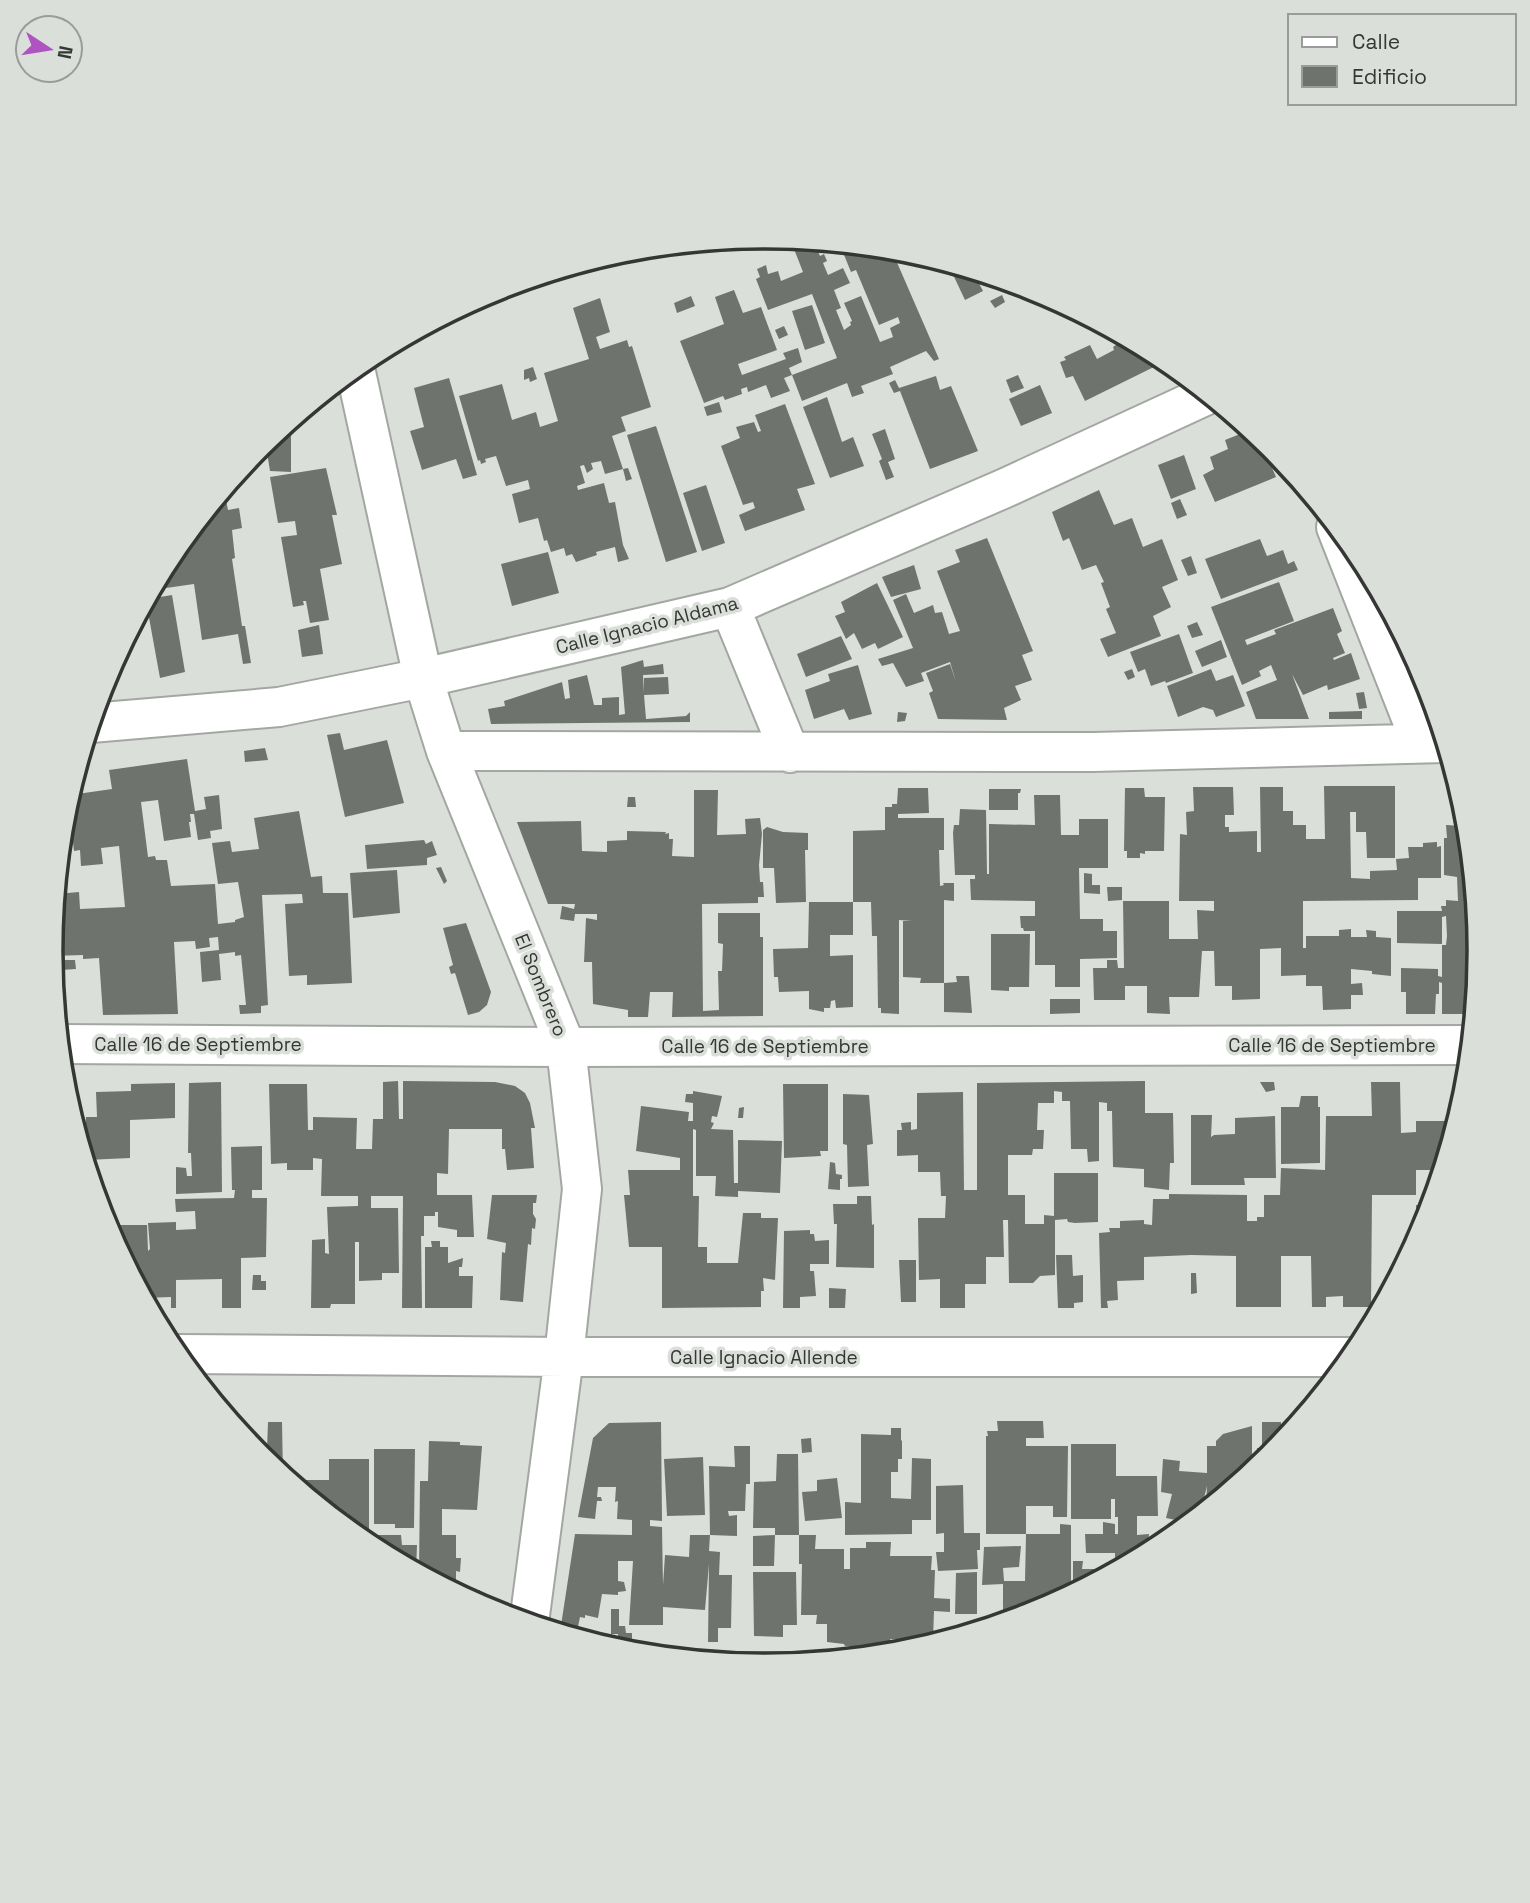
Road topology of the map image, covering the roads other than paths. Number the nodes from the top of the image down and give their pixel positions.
1 (358, 381) edge
2 (1197, 399) edge
3 (1357, 575) edge
4 (730, 607) junction
5 (423, 678) junction
6 (101, 722) edge
7 (1433, 743) edge
8 (446, 751) junction
9 (790, 753) junction
10 (69, 1044) edge
11 (1461, 1045) edge
12 (566, 1046) junction
13 (190, 1354) edge
14 (564, 1357) junction
15 (1338, 1357) edge
16 (530, 1613) edge

1 - 5 street, El Sombrero
2 - 4 street, Calle Ignacio Aldama
3 - 7 street
4 - 5 street, Calle Ignacio Aldama
4 - 9 street
5 - 6 street, Calle Ignacio Aldama
5 - 8 street, El Sombrero
7 - 9 street
8 - 9 street
8 - 12 street, El Sombrero
10 - 12 street, Calle 16 de Septiembre
11 - 12 street, Calle 16 de Septiembre
12 - 14 street, El Sombrero
13 - 14 street, Calle Ignacio Allende
14 - 15 street, Calle Ignacio Allende
14 - 16 street, El Sombrero

